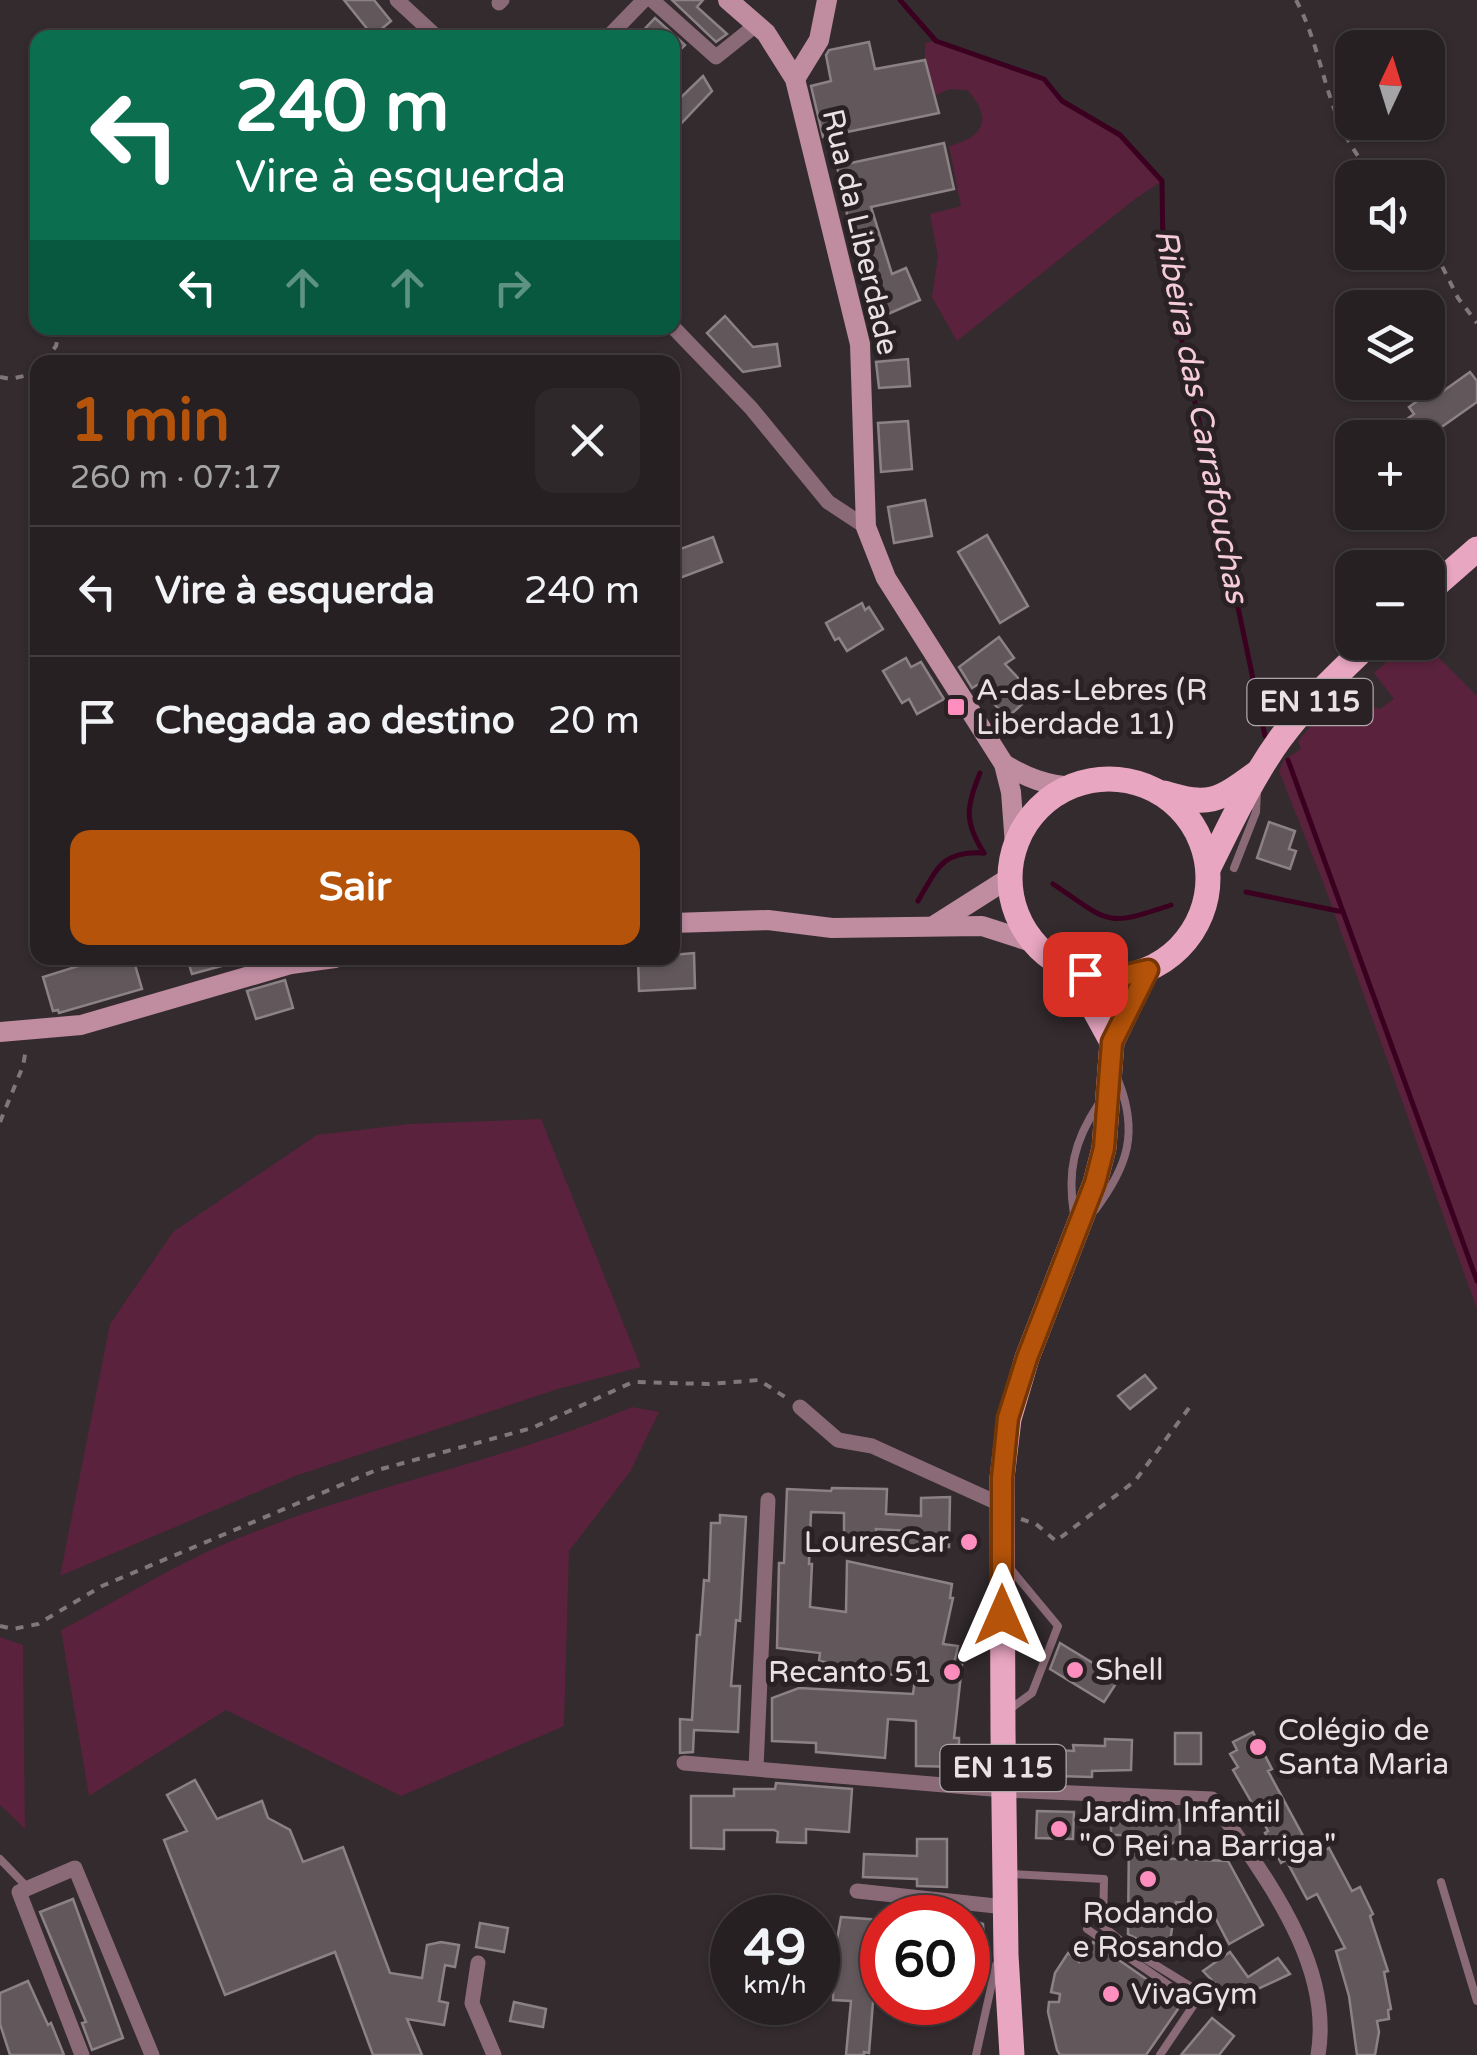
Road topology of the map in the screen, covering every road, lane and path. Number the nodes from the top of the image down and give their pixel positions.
1 (398, 0) edge
2 (644, 0) edge
3 (652, 0) edge
4 (728, 0) edge
5 (828, 0) edge
6 (1296, 0) edge
7 (756, 25) junction
8 (430, 30) edge
9 (615, 30) edge
10 (795, 79) junction
11 (1359, 160) edge
12 (1444, 270) edge
13 (1477, 324) edge
14 (680, 334) edge
15 (30, 375) edge
16 (0, 377) edge
17 (866, 528) junction
18 (1477, 549) edge
19 (1445, 577) edge
20 (1353, 660) edge
21 (1004, 764) junction
22 (1259, 771) junction
23 (1073, 787) junction
24 (1156, 790) junction
25 (1015, 845) junction
26 (1234, 868) dead end
27 (1208, 869) junction
28 (1009, 878) junction
29 (680, 923) edge
30 (933, 926) junction
31 (1032, 942) junction
32 (287, 965) edge
33 (1072, 969) junction
34 (1148, 970) junction
35 (29, 1029) junction
36 (0, 1032) edge
37 (1111, 1065) junction
38 (0, 1122) edge
39 (800, 1407) joint
40 (1189, 1408) dead end
41 (768, 1500) dead end
42 (1002, 1509) junction
43 (1002, 1561) junction
44 (0, 1626) edge
45 (1002, 1715) junction
46 (684, 1763) dead end
47 (756, 1768) junction
48 (1003, 1790) junction
49 (0, 1860) edge
50 (1004, 1874) junction
51 (1441, 1882) dead end
52 (23, 1890) junction
53 (857, 1891) dead end
54 (1005, 1907) junction
55 (1087, 1928) dead end
56 (1006, 1946) junction
57 (478, 1963) dead end
58 (1477, 2001) edge
59 (1195, 2003) junction
60 (82, 2055) edge
61 (152, 2055) edge
62 (494, 2055) edge
63 (976, 2055) edge
64 (999, 2055) edge
65 (1012, 2055) edge
66 (1160, 2055) edge
67 (1318, 2055) edge

1 - 8 street
2 - 9 street
3 - 7 street
4 - 7 street, Rua da Liberdade
5 - 10 street
6 - 11 path
7 - 10 street, Rua da Liberdade
10 - 17 street, Rua da Liberdade
12 - 13 path
14 - 17 street
15 - 16 path
17 - 21 street, Rua da Liberdade
18 - 19 main road
20 - 22 main road, EN 115
21 - 23 street
21 - 25 street, Rua da Liberdade
22 - 24 main road, EN 115
22 - 26 lane
22 - 27 main road, EN 115
23 - 24 main road, EN 115
23 - 25 main road, EN 115
24 - 27 main road
25 - 28 main road, EN 115
27 - 34 main road, EN 115
28 - 30 street
28 - 31 main road, EN 115
29 - 30 street
30 - 31 street
31 - 33 main road
32 - 35 street
33 - 34 main road
33 - 37 main road
34 - 37 main road, EN 115
35 - 36 street
35 - 38 path
37 - 42 main road, EN 115
39 - 42 street
39 - 44 path
40 - 42 path
41 - 47 street
42 - 43 main road, EN 115
43 - 45 main road, EN 115
43 - 45 lane
45 - 48 main road, EN 115
46 - 47 street
47 - 48 street
48 - 50 main road, EN 115
48 - 67 street
49 - 52 lane
50 - 54 main road, EN 115
50 - 59 lane
51 - 58 lane
52 - 60 street
52 - 61 street
53 - 54 street
54 - 56 main road, EN 115
55 - 59 lane
56 - 63 lane
56 - 64 main road, EN 115
56 - 65 main road, EN 115
57 - 62 street
59 - 66 lane

